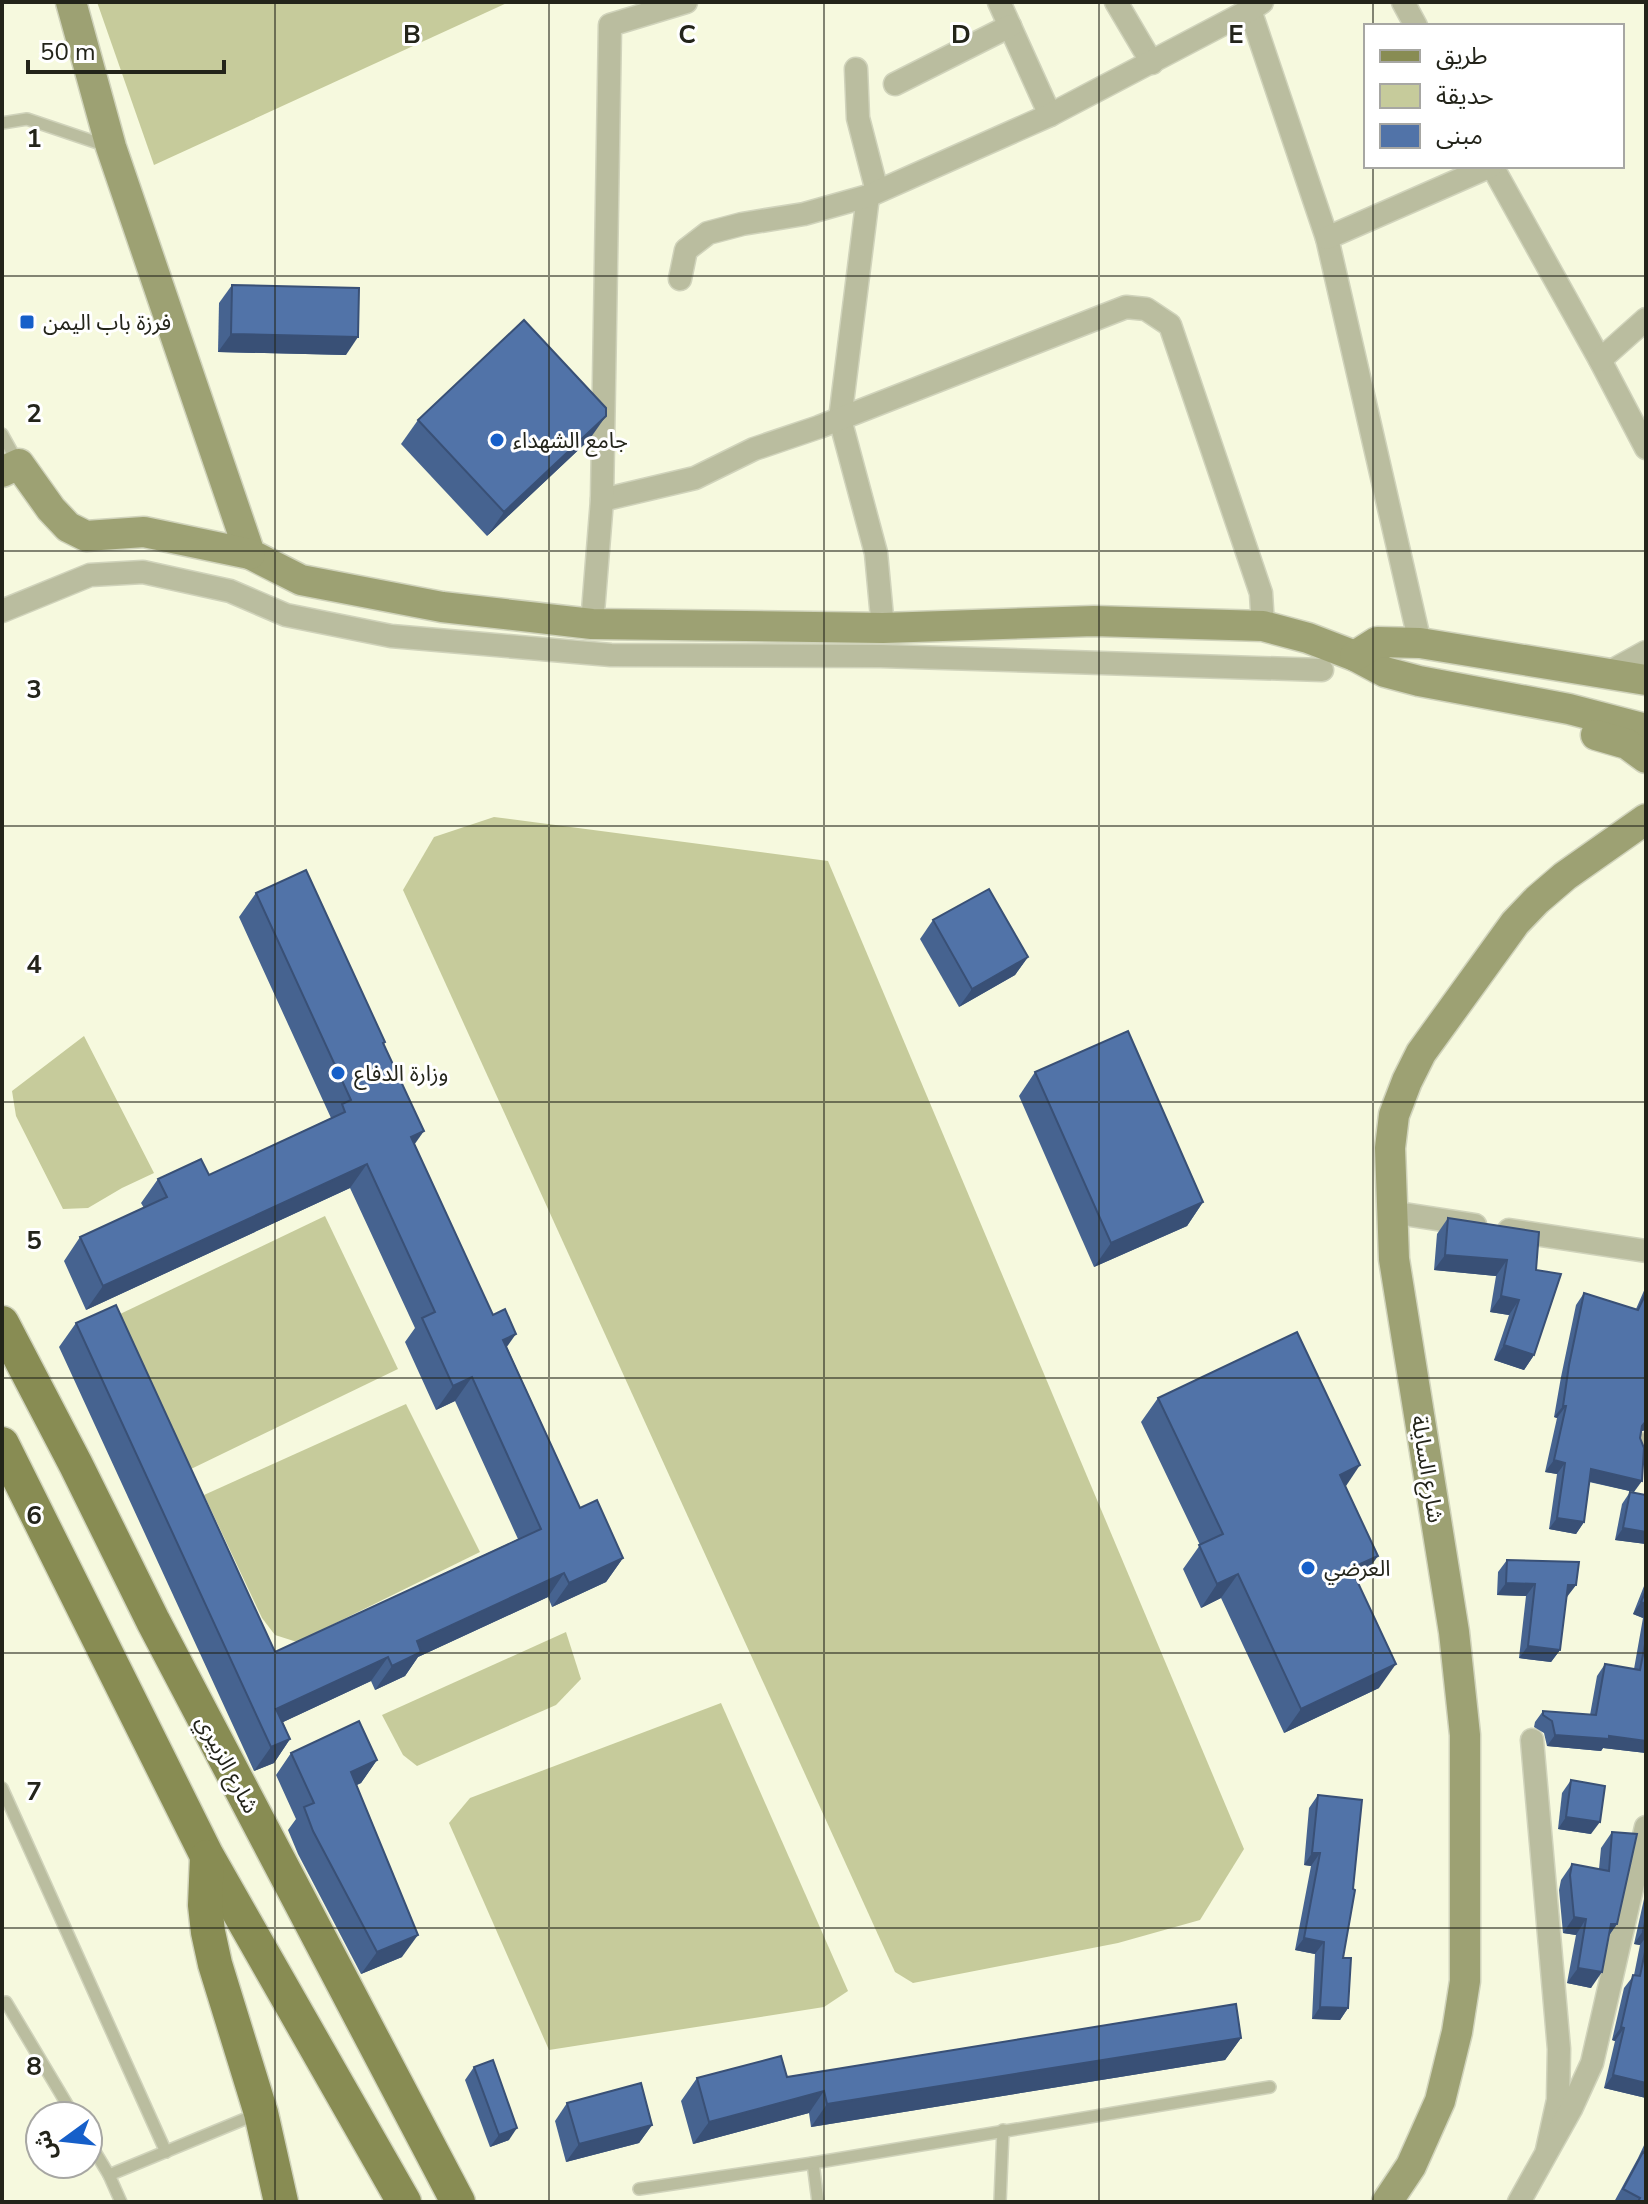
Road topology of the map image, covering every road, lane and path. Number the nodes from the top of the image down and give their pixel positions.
1 (71, 2) edge
2 (686, 2) edge
3 (999, 2) edge
4 (1116, 2) edge
5 (1403, 2) edge
6 (1256, 6) edge
7 (1415, 24) edge
8 (1010, 26) junction
9 (1152, 63) junction
10 (856, 69) dead end
11 (895, 84) dead end
12 (1050, 115) junction
13 (2, 123) edge
14 (111, 147) junction
15 (1486, 168) edge
16 (1492, 168) edge
17 (873, 194) junction
18 (1327, 238) junction
19 (680, 279) dead end
20 (1646, 319) edge
21 (1600, 360) junction
22 (840, 419) junction
23 (2, 434) edge
24 (1646, 448) edge
25 (10, 468) edge
26 (602, 500) junction
27 (250, 554) junction
28 (2, 611) edge
29 (592, 624) junction
30 (1263, 626) junction
31 (883, 628) junction
32 (1420, 643) junction
33 (1646, 652) edge
34 (1355, 656) junction
35 (1386, 665) junction
36 (1322, 670) dead end
37 (1606, 674) junction
38 (1646, 680) edge
39 (1646, 708) edge
40 (1646, 729) edge
41 (1646, 758) edge
42 (1646, 819) edge
43 (1391, 1212) junction
44 (1646, 1251) edge
45 (2, 1323) edge
46 (2, 1444) edge
47 (91, 1621) junction
48 (153, 1621) junction
49 (1532, 1740) dead end
50 (2, 1788) edge
51 (1646, 1827) edge
52 (207, 1856) junction
53 (2, 2004) edge
54 (1270, 2087) dead end
55 (64, 2100) edge
56 (261, 2113) junction
57 (1003, 2130) junction
58 (1547, 2150) junction
59 (166, 2152) junction
60 (813, 2163) junction
61 (104, 2167) edge
62 (109, 2175) junction
63 (639, 2189) dead end
64 (121, 2202) edge
65 (281, 2202) edge
66 (404, 2202) edge
67 (458, 2202) edge
68 (818, 2202) edge
69 (1000, 2202) edge
70 (1387, 2202) edge
71 (1519, 2202) edge

1 - 14 street
2 - 26 street
3 - 8 street
4 - 9 street
5 - 7 street
6 - 9 street
6 - 18 street
8 - 11 street
8 - 12 street
9 - 12 street
10 - 17 street
12 - 17 street
13 - 14 lane
14 - 27 street
15 - 18 street
16 - 21 street
17 - 19 street
17 - 22 street
18 - 32 street
20 - 21 street
21 - 24 street
22 - 26 street
22 - 30 street
22 - 31 street
23 - 25 lane
25 - 27 street
26 - 29 street
27 - 29 street
28 - 36 street
29 - 31 street
30 - 31 street
30 - 34 street
32 - 34 street
32 - 37 street
33 - 37 street
34 - 35 street
34 - 41 street
35 - 39 street
35 - 40 street
37 - 38 street
42 - 43 street, شارع السايلة
43 - 44 street
43 - 70 street, شارع السايلة
45 - 48 main road, شارع الزبيري
46 - 47 main road
47 - 48 main road
47 - 52 main road
48 - 67 main road, شارع الزبيري
49 - 58 street
50 - 59 lane
51 - 58 street
52 - 56 main road
52 - 66 main road
53 - 55 lane
54 - 57 lane
56 - 59 lane
56 - 65 main road
57 - 60 lane
57 - 69 lane
58 - 71 street
59 - 62 lane
60 - 63 lane
60 - 68 lane
61 - 62 lane
62 - 64 lane

